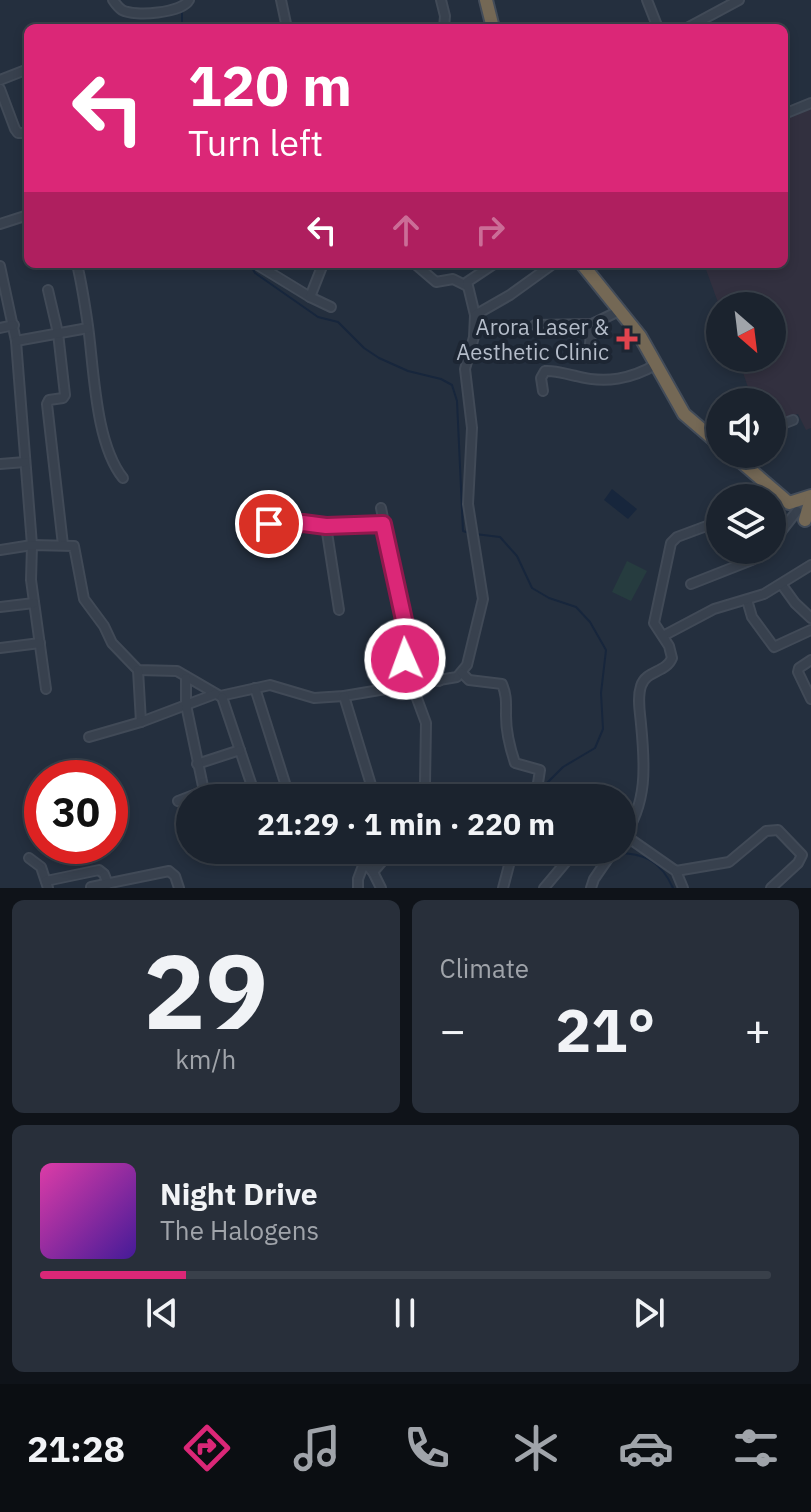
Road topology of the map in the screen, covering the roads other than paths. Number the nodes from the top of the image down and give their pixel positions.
1 (113, 0) edge
2 (189, 0) edge
3 (281, 0) edge
4 (441, 0) edge
5 (486, 0) edge
6 (647, 0) edge
7 (739, 0) edge
8 (286, 24) edge
9 (444, 24) edge
10 (492, 24) edge
11 (656, 24) edge
12 (696, 24) edge
13 (24, 71) edge
14 (0, 80) edge
15 (0, 89) edge
16 (2, 102) edge
17 (811, 103) edge
18 (788, 112) edge
19 (24, 133) edge
20 (24, 216) edge
21 (0, 224) edge
22 (0, 266) edge
23 (78, 268) edge
24 (263, 268) edge
25 (321, 268) edge
26 (420, 268) edge
27 (482, 268) edge
28 (547, 268) edge
29 (585, 268) edge
30 (467, 286) junction
31 (48, 290) dead end
32 (310, 297) junction
33 (331, 307) dead end
34 (621, 310) junction
35 (475, 315) junction
36 (592, 324) junction
37 (14, 325) junction
38 (535, 325) dead end
39 (0, 328) edge
40 (88, 328) junction
41 (58, 333) junction
42 (16, 341) junction
43 (590, 344) dead end
44 (657, 364) junction
45 (543, 391) dead end
46 (793, 420) dead end
47 (786, 423) edge
48 (706, 433) edge
49 (25, 462) junction
50 (0, 464) edge
51 (747, 468) edge
52 (123, 478) dead end
53 (765, 484) edge
54 (811, 498) edge
55 (381, 508) dead end
56 (801, 515) edge
57 (383, 524) junction
58 (326, 526) junction
59 (706, 526) edge
60 (786, 529) edge
61 (260, 538) dead end
62 (32, 545) junction
63 (63, 545) junction
64 (0, 550) edge
65 (742, 564) edge
66 (811, 565) edge
67 (691, 584) dead end
68 (782, 585) junction
69 (747, 600) junction
70 (34, 603) junction
71 (0, 607) edge
72 (339, 610) dead end
73 (811, 618) edge
74 (811, 630) edge
75 (663, 636) junction
76 (40, 643) junction
77 (0, 648) edge
78 (811, 660) edge
79 (138, 670) junction
80 (462, 673) junction
81 (186, 678) junction
82 (439, 681) junction
83 (412, 685) junction
84 (255, 688) junction
85 (46, 689) dead end
86 (219, 695) junction
87 (344, 696) junction
88 (811, 699) edge
89 (186, 705) junction
90 (141, 722) junction
91 (89, 737) dead end
92 (240, 750) junction
93 (197, 764) junction
94 (285, 783) dead end
95 (202, 784) edge
96 (251, 784) edge
97 (371, 784) edge
98 (425, 784) edge
99 (538, 784) edge
100 (636, 817) edge
101 (636, 844) edge
102 (37, 864) edge
103 (363, 864) edge
104 (366, 864) edge
105 (380, 864) edge
106 (509, 864) edge
107 (564, 864) edge
108 (604, 864) edge
109 (676, 871) junction
110 (373, 872) junction
111 (86, 873) junction
112 (108, 884) junction
113 (135, 884) edge
114 (47, 885) edge
115 (774, 887) edge
116 (91, 888) edge
117 (179, 888) edge
118 (358, 888) edge
119 (381, 888) edge
120 (503, 888) edge
121 (544, 888) edge
122 (591, 888) edge
123 (683, 888) edge

1 - 2 street
3 - 8 street
4 - 9 street
5 - 10 highway
6 - 11 street
7 - 12 street
13 - 14 street
15 - 16 street
16 - 19 street
17 - 18 street
20 - 21 street
22 - 37 street
23 - 40 street
24 - 32 street
25 - 32 street
26 - 30 street
27 - 30 street
28 - 35 street
29 - 34 highway
30 - 35 street
31 - 41 street
32 - 33 street
34 - 36 street
34 - 44 highway
35 - 80 street
36 - 38 street
36 - 43 street
37 - 39 street
37 - 42 street
40 - 41 street
40 - 52 street
41 - 42 street
41 - 63 street
42 - 49 street
44 - 45 street
44 - 48 highway
46 - 47 street
49 - 50 street
49 - 62 street
51 - 53 highway
54 - 56 highway
54 - 56 highway
55 - 57 street
56 - 60 street
57 - 58 street
57 - 82 street
58 - 61 street
58 - 72 street
59 - 75 street
62 - 63 street
62 - 64 street
62 - 70 street
63 - 79 street
65 - 67 street
66 - 68 street
68 - 69 street
68 - 73 street
69 - 74 street
69 - 75 street
70 - 71 street
70 - 76 street
75 - 100 street
76 - 77 street
76 - 85 street
78 - 88 street
79 - 81 street
79 - 90 street
80 - 82 street
80 - 99 street
81 - 86 street
81 - 89 street
82 - 83 street
83 - 87 street
83 - 98 street
84 - 86 street
84 - 87 street
84 - 94 street
86 - 89 street
86 - 92 street
87 - 97 street
89 - 90 street
89 - 93 street
90 - 91 street
92 - 93 street
92 - 96 street
93 - 95 street
101 - 109 street
102 - 114 street
103 - 118 street
104 - 110 street
105 - 110 street
106 - 120 street
107 - 121 street
108 - 122 street
109 - 115 street
109 - 123 street
110 - 119 street
111 - 112 street
111 - 114 street
111 - 116 street
112 - 113 street
112 - 116 street
113 - 117 street

